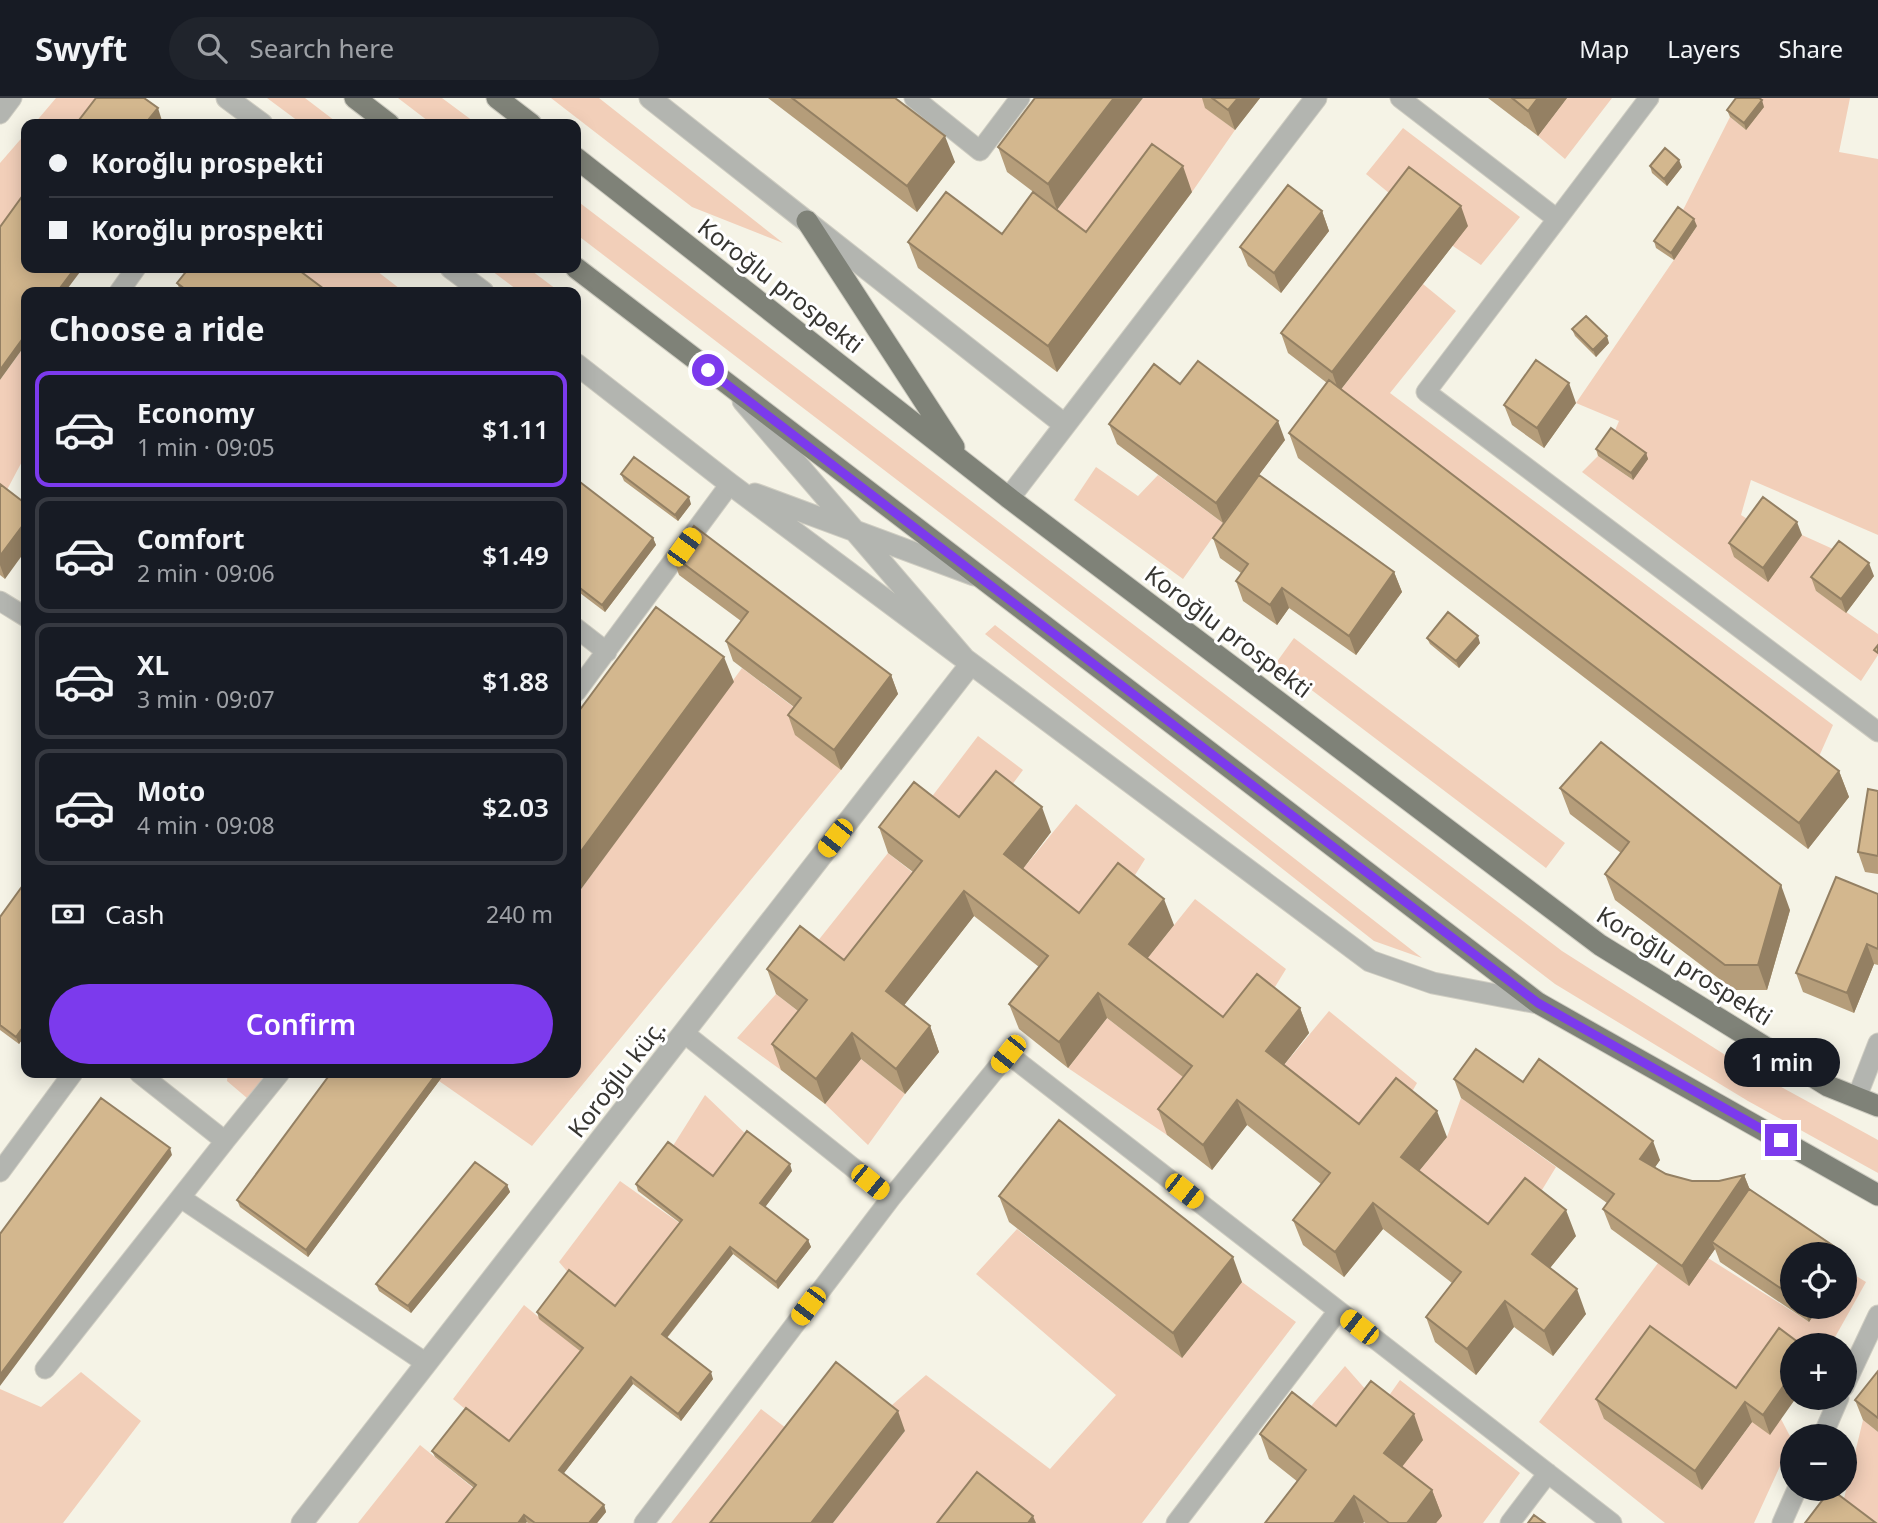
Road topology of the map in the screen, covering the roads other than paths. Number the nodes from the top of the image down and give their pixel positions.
1 (12, 98) edge
2 (227, 98) edge
3 (355, 98) edge
4 (497, 98) edge
5 (650, 98) edge
6 (914, 98) edge
7 (1020, 98) edge
8 (1316, 98) edge
9 (1400, 98) edge
10 (1649, 98) edge
11 (0, 114) edge
12 (248, 119) edge
13 (382, 119) edge
14 (524, 119) edge
15 (581, 163) edge
16 (1557, 219) junction
17 (807, 221) junction
18 (581, 272) edge
19 (458, 273) edge
20 (476, 287) edge
21 (581, 368) edge
22 (730, 386) junction
23 (1065, 425) junction
24 (962, 461) junction
25 (730, 484) junction
26 (1009, 498) junction
27 (855, 532) junction
28 (979, 578) junction
29 (0, 601) edge
30 (21, 614) edge
31 (581, 632) edge
32 (607, 652) junction
33 (970, 665) junction
34 (581, 686) edge
35 (1878, 732) edge
36 (1538, 1003) junction
37 (684, 1033) junction
38 (1878, 1043) edge
39 (68, 1078) edge
40 (276, 1078) edge
41 (162, 1079) edge
42 (1857, 1097) junction
43 (1878, 1106) edge
44 (226, 1141) junction
45 (0, 1172) edge
46 (1878, 1195) edge
47 (181, 1198) junction
48 (891, 1198) junction
49 (1338, 1311) junction
50 (1878, 1315) edge
51 (1857, 1359) edge
52 (426, 1363) junction
53 (45, 1369) dead end
54 (1548, 1473) junction
55 (1792, 1501) edge
56 (302, 1523) edge
57 (643, 1523) edge
58 (1176, 1523) edge
59 (1510, 1523) edge
60 (1612, 1523) edge
61 (1782, 1523) edge

1 - 11 lane
2 - 12 street
3 - 13 main road
4 - 14 main road
5 - 17 street
6 - 7 lane
8 - 23 street
9 - 16 lane
10 - 16 lane
15 - 24 main road, Koroğlu prospekti
16 - 35 lane
17 - 23 street
17 - 24 main road
18 - 22 main road
19 - 20 street
21 - 25 street
22 - 27 street
22 - 28 main road
23 - 26 street
24 - 26 main road, Koroğlu prospekti
25 - 27 street
25 - 32 lane
25 - 33 street
26 - 42 main road, Koroğlu prospekti
27 - 28 street
27 - 33 street
28 - 36 main road
29 - 30 lane
31 - 32 lane
32 - 34 lane
33 - 36 street
33 - 37 street, Koroğlu küç.
36 - 46 main road
37 - 48 lane
37 - 52 street, Koroğlu küç.
38 - 42 lane
39 - 45 lane
40 - 44 lane
41 - 44 lane
42 - 43 main road, Koroğlu prospekti
44 - 47 lane
47 - 52 lane
47 - 53 lane
48 - 49 lane
48 - 57 lane
49 - 54 lane
49 - 58 lane
50 - 51 lane
52 - 56 street, Koroğlu küç.
54 - 59 lane
54 - 60 lane
55 - 61 lane

